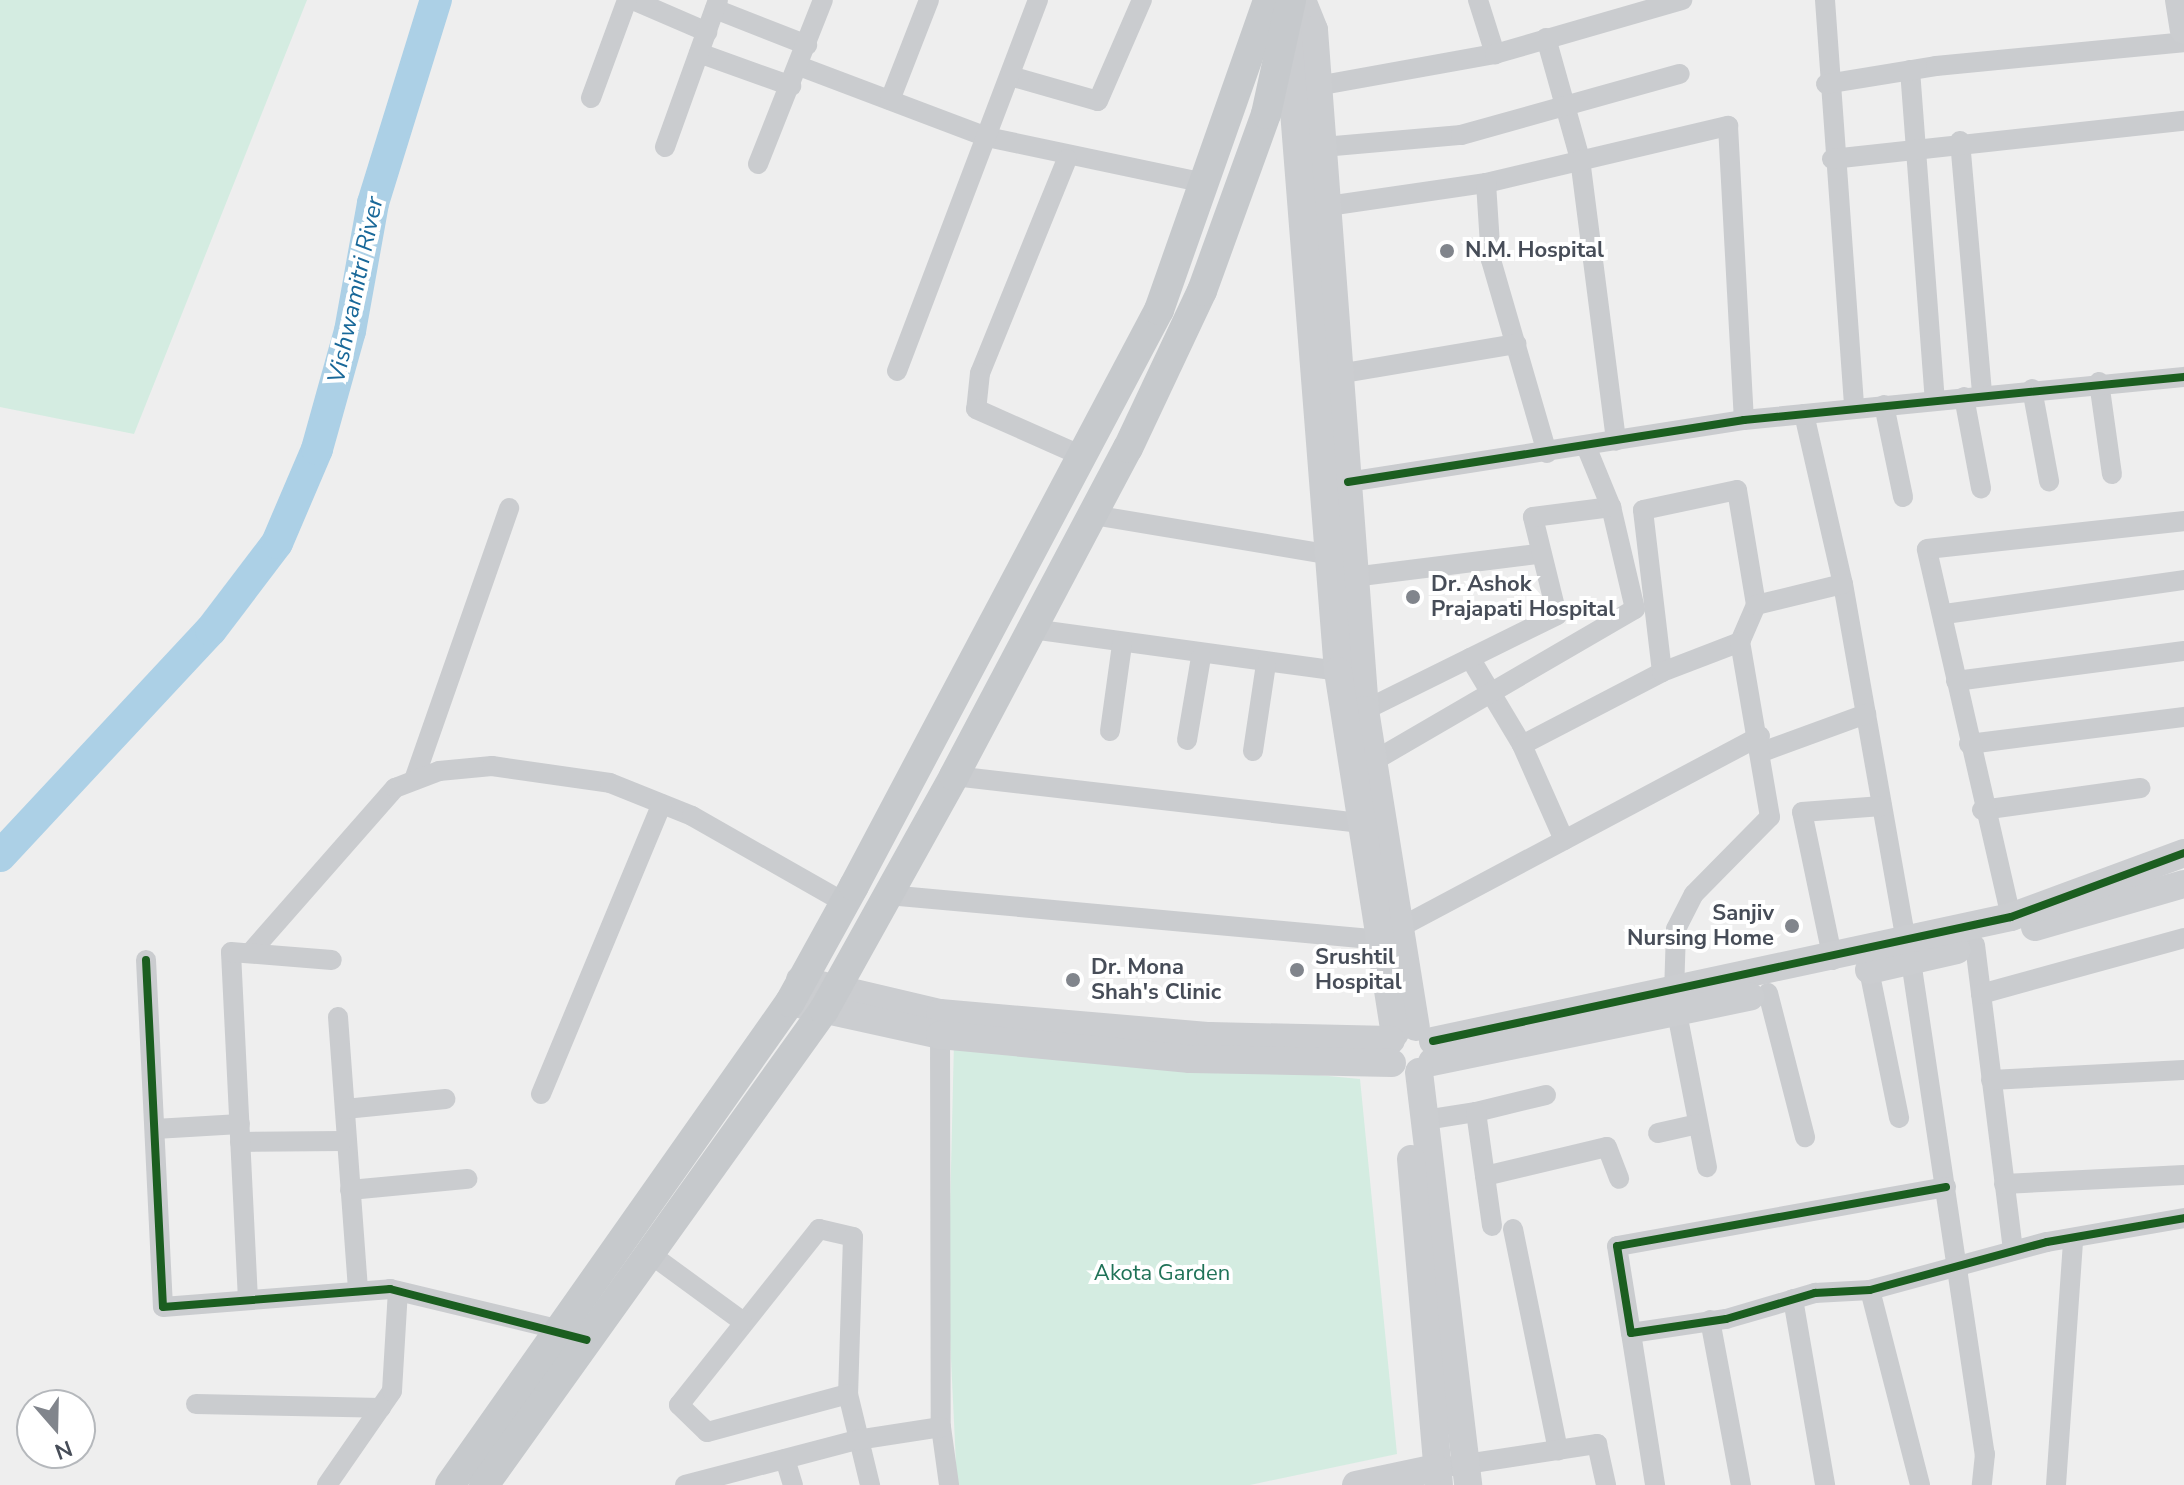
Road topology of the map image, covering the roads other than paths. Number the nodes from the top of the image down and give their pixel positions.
1 (630, 0) edge
2 (823, 0) edge
3 (929, 0) edge
4 (1038, 0) edge
5 (1142, 0) edge
6 (1478, 0) edge
7 (1682, 0) edge
8 (1825, 0) edge
9 (2179, 0) edge
10 (717, 4) edge
11 (1283, 5) edge
12 (1606, 9) edge
13 (2184, 30) edge
14 (707, 32) junction
15 (1546, 38) junction
16 (2184, 42) edge
17 (807, 45) junction
18 (699, 53) junction
19 (1495, 54) junction
20 (799, 66) junction
21 (1910, 70) junction
22 (1680, 74) dead end
23 (1010, 76) junction
24 (1826, 84) junction
25 (791, 86) junction
26 (1317, 86) junction
27 (591, 98) dead end
28 (890, 100) junction
29 (1565, 105) junction
30 (2184, 121) edge
31 (987, 137) junction
32 (1960, 141) junction
33 (665, 147) dead end
34 (1323, 147) junction
35 (1916, 147) junction
36 (1067, 159) junction
37 (1580, 159) junction
38 (1832, 159) junction
39 (758, 164) dead end
40 (1206, 183) junction
41 (1486, 183) junction
42 (1328, 206) junction
43 (1516, 344) junction
44 (897, 371) dead end
45 (1338, 374) junction
46 (2184, 377) edge
47 (2099, 382) junction
48 (2032, 389) junction
49 (1973, 396) junction
50 (1935, 400) junction
51 (1884, 405) junction
52 (1854, 408) junction
53 (1804, 414) junction
54 (1744, 420) junction
55 (1616, 441) junction
56 (1586, 446) junction
57 (1547, 453) junction
58 (1082, 456) junction
59 (2112, 474) dead end
60 (2049, 481) dead end
61 (1348, 482) junction
62 (1981, 488) dead end
63 (1903, 497) dead end
64 (1611, 507) junction
65 (509, 508) dead end
66 (1093, 515) junction
67 (2184, 521) edge
68 (1327, 554) junction
69 (1537, 554) junction
70 (1353, 577) junction
71 (2184, 580) edge
72 (1843, 584) junction
73 (1756, 605) junction
74 (1945, 614) junction
75 (1032, 629) junction
76 (1740, 642) junction
77 (1122, 645) junction
78 (2184, 651) edge
79 (1201, 657) junction
80 (1470, 658) junction
81 (1266, 664) junction
82 (1338, 671) junction
83 (1662, 672) junction
84 (1956, 681) junction
85 (1488, 694) junction
86 (1365, 710) junction
87 (1866, 714) junction
88 (2184, 717) edge
89 (1110, 731) dead end
90 (1187, 740) dead end
91 (1761, 744) junction
92 (1969, 744) junction
93 (1522, 745) junction
94 (1253, 751) dead end
95 (1372, 762) junction
96 (954, 776) junction
97 (415, 777) junction
98 (2140, 788) dead end
99 (662, 804) junction
100 (1882, 806) junction
101 (1982, 810) junction
102 (1359, 823) junction
103 (1564, 840) junction
104 (2184, 853) edge
105 (2184, 884) edge
106 (888, 895) junction
107 (845, 903) junction
108 (2011, 917) junction
109 (1388, 934) junction
110 (2184, 938) edge
111 (1975, 945) junction
112 (1908, 952) junction
113 (250, 953) junction
114 (146, 960) dead end
115 (332, 960) dead end
116 (1833, 960) junction
117 (1869, 970) junction
118 (795, 991) junction
119 (1768, 993) junction
120 (1981, 994) junction
121 (830, 999) junction
122 (1676, 1004) junction
123 (338, 1017) dead end
124 (940, 1024) junction
125 (1410, 1051) junction
126 (2184, 1070) edge
127 (1991, 1080) junction
128 (541, 1094) dead end
129 (1546, 1095) dead end
130 (446, 1099) dead end
131 (345, 1109) junction
132 (1476, 1112) junction
133 (1899, 1118) dead end
134 (1425, 1120) junction
135 (1698, 1124) junction
136 (155, 1129) junction
137 (240, 1133) junction
138 (1658, 1133) dead end
139 (1805, 1137) dead end
140 (342, 1141) junction
141 (1707, 1167) dead end
142 (2184, 1175) edge
143 (1485, 1176) junction
144 (467, 1179) dead end
145 (1619, 1179) dead end
146 (2004, 1184) junction
147 (1946, 1187) junction
148 (350, 1190) junction
149 (2184, 1218) edge
150 (1492, 1226) dead end
151 (1513, 1229) dead end
152 (2073, 1239) junction
153 (2013, 1251) junction
154 (649, 1253) junction
155 (1957, 1266) junction
156 (1870, 1290) junction
157 (358, 1291) junction
158 (398, 1291) junction
159 (1793, 1299) junction
160 (248, 1300) junction
161 (1710, 1320) junction
162 (742, 1321) junction
163 (558, 1328) junction
164 (1631, 1333) junction
165 (587, 1340) junction
166 (848, 1394) junction
167 (196, 1404) dead end
168 (381, 1408) junction
169 (941, 1427) junction
170 (857, 1440) junction
171 (1558, 1450) junction
172 (785, 1459) junction
173 (1467, 1474) edge
174 (1438, 1476) edge
175 (723, 1482) edge
176 (327, 1485) edge
177 (450, 1485) edge
178 (484, 1485) edge
179 (685, 1485) edge
180 (793, 1485) edge
181 (870, 1485) edge
182 (949, 1485) edge
183 (1356, 1485) edge
184 (1606, 1485) edge
185 (1655, 1485) edge
186 (1741, 1485) edge
187 (1825, 1485) edge
188 (1920, 1485) edge
189 (1982, 1485) edge
190 (2056, 1485) edge

1 - 14 street
1 - 27 street
2 - 17 street
3 - 28 street
4 - 23 street
5 - 23 street
6 - 19 street
7 - 12 street
8 - 24 street
9 - 13 main road
10 - 14 street
10 - 17 street
11 - 26 main road
11 - 40 main road
11 - 66 main road
11 - 68 main road
12 - 15 street
14 - 18 street
15 - 19 street
15 - 29 street
16 - 21 street
17 - 20 street
18 - 25 street
18 - 33 street
19 - 26 street
20 - 25 street
20 - 28 street
21 - 24 street
21 - 35 street
22 - 29 street
23 - 31 street
24 - 38 street
25 - 39 street
26 - 34 main road
28 - 31 street
29 - 34 street
29 - 37 street
30 - 32 street
31 - 36 street
31 - 44 street
32 - 35 street
32 - 49 street
34 - 42 main road
35 - 38 street
35 - 50 street
36 - 40 street
36 - 58 street
37 - 41 street
37 - 54 street
37 - 55 street
38 - 52 street
40 - 58 main road
41 - 42 street
41 - 43 street
42 - 45 main road
43 - 45 street
43 - 57 street
45 - 61 main road
46 - 47 street
47 - 48 street
47 - 59 street
48 - 49 street
48 - 60 street
49 - 50 street
49 - 62 street
50 - 51 street
51 - 52 street
51 - 63 street
52 - 53 street
53 - 54 street
53 - 72 street
54 - 55 street
55 - 56 street
56 - 57 street
56 - 64 street
57 - 61 street
58 - 107 main road
61 - 70 main road
64 - 69 street
64 - 85 street
65 - 97 street
66 - 68 street
66 - 75 main road
67 - 74 street
68 - 82 main road
69 - 70 street
69 - 80 street
70 - 86 main road
71 - 74 street
72 - 73 street
72 - 87 street
73 - 76 street
73 - 83 street
74 - 84 street
75 - 77 street
75 - 96 main road
76 - 83 street
76 - 91 street
77 - 79 street
77 - 89 street
78 - 84 street
79 - 81 street
79 - 90 street
80 - 85 street
80 - 86 street
81 - 82 street
81 - 94 street
82 - 102 main road
83 - 93 street
84 - 92 street
85 - 93 street
85 - 95 street
86 - 95 main road
87 - 91 street
87 - 100 street
88 - 92 street
91 - 103 street
91 - 122 street
92 - 101 street
93 - 103 street
95 - 109 main road
96 - 102 street
96 - 106 main road
97 - 99 street
97 - 113 street
98 - 101 street
99 - 107 street
99 - 128 street
100 - 112 street
100 - 116 street
101 - 108 street
102 - 109 main road
103 - 109 street
104 - 108 main road
105 - 111 main road
106 - 109 street
106 - 121 main road
107 - 118 main road
108 - 112 main road
109 - 125 main road
110 - 120 street
111 - 112 main road
111 - 120 street
112 - 116 main road
112 - 117 main road
112 - 147 street
113 - 115 street
113 - 137 street
114 - 136 street
116 - 122 main road
117 - 119 main road
117 - 133 street
118 - 121 main road
118 - 163 main road
119 - 122 main road
119 - 139 street
120 - 127 street
121 - 124 main road
121 - 154 main road
122 - 125 main road
122 - 135 street
123 - 131 street
124 - 125 main road
124 - 169 street
125 - 134 main road
125 - 174 main road
126 - 127 street
127 - 146 street
129 - 132 street
130 - 131 street
131 - 140 street
132 - 134 street
132 - 143 street
134 - 173 main road
135 - 138 street
135 - 141 street
136 - 137 street
136 - 160 street
137 - 140 street
137 - 160 street
140 - 148 street
142 - 146 street
143 - 145 street
143 - 150 street
144 - 148 street
146 - 153 street
147 - 155 street
147 - 164 street
148 - 157 street
149 - 152 street
151 - 171 street
152 - 153 street
152 - 190 street
153 - 155 street
154 - 162 street
154 - 165 main road
155 - 156 street
155 - 189 street
156 - 159 street
156 - 188 street
157 - 158 street
157 - 160 street
158 - 163 street
158 - 168 street
159 - 161 street
159 - 187 street
161 - 164 street
161 - 186 street
162 - 166 street
162 - 166 street
163 - 165 street
163 - 177 main road
164 - 185 street
165 - 178 main road
166 - 170 street
167 - 168 street
168 - 176 street
169 - 170 street
169 - 182 street
170 - 172 street
170 - 181 street
171 - 173 street
171 - 184 street
172 - 175 street
172 - 180 street
173 - 174 street
174 - 183 main road
175 - 179 street

